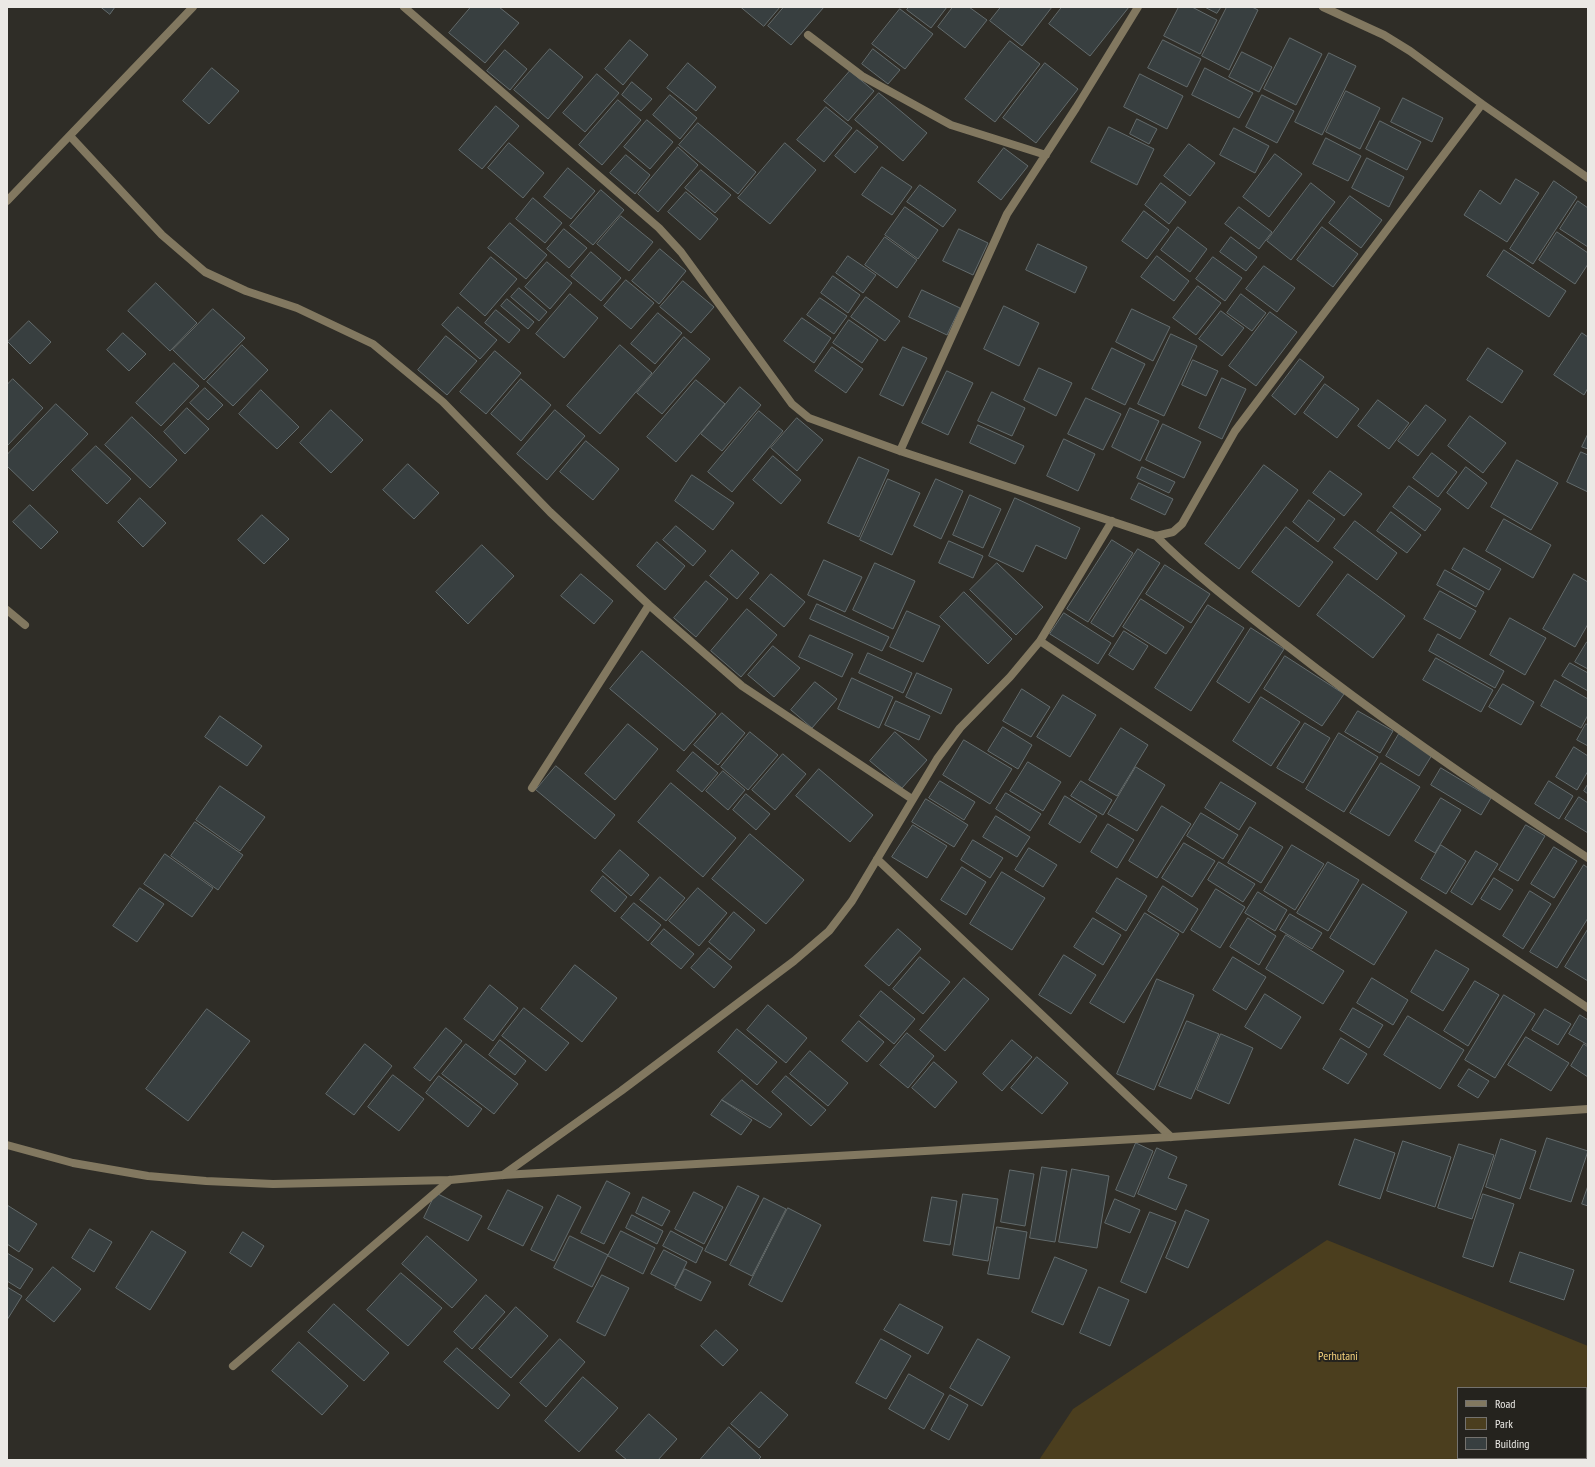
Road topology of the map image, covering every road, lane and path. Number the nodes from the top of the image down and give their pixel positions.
1 (193, 7) edge
2 (404, 7) edge
3 (1138, 7) edge
4 (1323, 7) edge
5 (808, 35) dead end
6 (1482, 104) junction
7 (70, 136) junction
8 (1046, 155) junction
9 (1588, 178) edge
10 (7, 201) edge
11 (900, 451) junction
12 (1112, 521) junction
13 (1156, 536) junction
14 (649, 605) junction
15 (7, 610) edge
16 (25, 625) dead end
17 (1040, 641) junction
18 (532, 788) dead end
19 (912, 798) junction
20 (1588, 858) edge
21 (877, 859) junction
22 (1588, 1008) edge
23 (1588, 1109) edge
24 (1171, 1137) junction
25 (7, 1145) edge
26 (503, 1175) junction
27 (450, 1180) junction
28 (233, 1366) dead end

1 - 7 street
2 - 11 street
3 - 8 street
4 - 6 street
5 - 8 street
6 - 9 street
6 - 13 street
7 - 10 street
7 - 14 street
8 - 11 street
11 - 12 street
12 - 13 street
12 - 17 street
13 - 20 street
14 - 18 street
14 - 19 street
15 - 16 street
17 - 19 street
17 - 22 street
19 - 21 street
21 - 24 street
21 - 26 street
23 - 24 street
24 - 26 street
25 - 27 street
26 - 27 street
27 - 28 street

